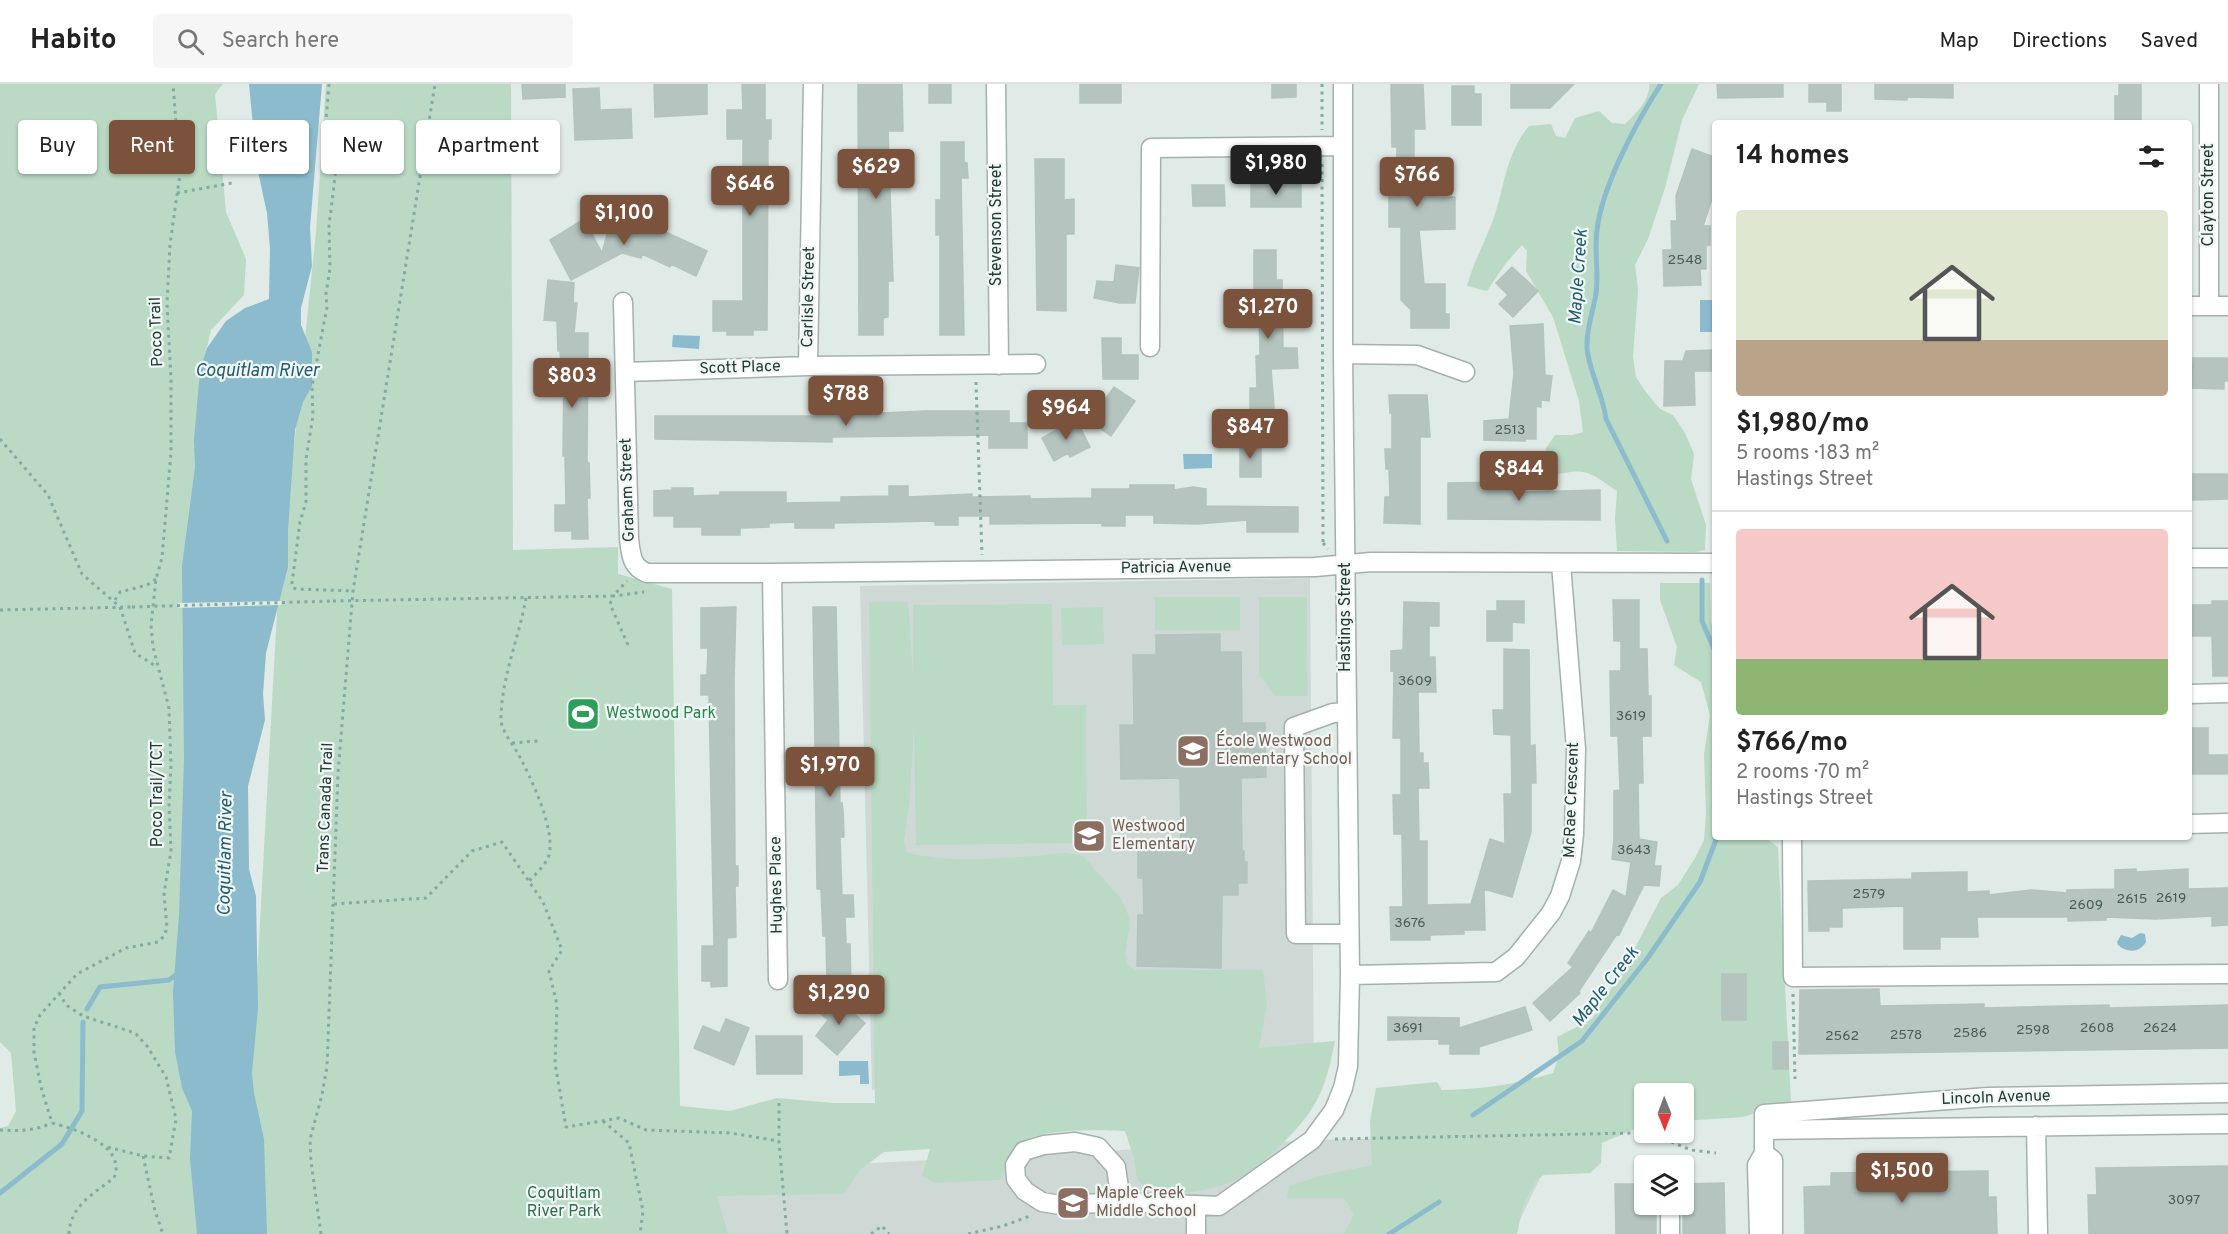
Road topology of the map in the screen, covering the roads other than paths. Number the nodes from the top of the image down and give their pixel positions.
1 (813, 84) edge
2 (996, 84) edge
3 (1343, 84) edge
4 (2209, 84) edge
5 (1343, 146) junction
6 (623, 302) dead end
7 (2192, 306) edge
8 (2209, 306) junction
9 (2228, 306) edge
10 (1150, 347) dead end
11 (1343, 354) junction
12 (1036, 364) dead end
13 (999, 365) junction
14 (808, 366) junction
15 (625, 372) junction
16 (1465, 372) dead end
17 (2192, 558) edge
18 (2228, 558) edge
19 (1712, 562) edge
20 (1346, 564) junction
21 (1561, 564) junction
22 (638, 569) joint
23 (772, 573) junction
24 (2228, 693) edge
25 (2192, 694) edge
26 (1346, 712) junction
27 (2228, 823) edge
28 (2192, 824) edge
29 (1792, 840) edge
30 (1349, 934) junction
31 (1350, 975) junction
32 (2228, 975) edge
33 (778, 980) dead end
34 (2228, 1093) edge
35 (1764, 1122) junction
36 (2228, 1124) edge
37 (2036, 1126) junction
38 (1764, 1153) junction
39 (1121, 1202) junction
40 (1196, 1205) junction
41 (1670, 1215) edge
42 (1196, 1234) edge
43 (1670, 1234) edge
44 (1759, 1234) edge
45 (1773, 1234) edge
46 (2038, 1234) edge

1 - 14 street, Carlisle Street
2 - 13 street, Stevenson Street
3 - 5 street, Hastings Street
4 - 8 street, Clayton Street
5 - 10 street
5 - 11 street, Hastings Street
6 - 15 street, Graham Street
7 - 8 street
8 - 9 street
11 - 16 street
11 - 20 street, Hastings Street
12 - 13 street, Scott Place
13 - 14 street, Scott Place
14 - 15 street, Scott Place
15 - 22 street, Graham Street
17 - 18 street
19 - 21 street, Patricia Avenue
20 - 21 street, Patricia Avenue
20 - 23 street, Patricia Avenue
20 - 26 street, Hastings Street
21 - 31 street, McRae Crescent
22 - 23 street, Patricia Avenue
23 - 33 street, Hughes Place
24 - 25 street
26 - 30 street, Hastings Street
26 - 30 street
27 - 28 street
29 - 32 street
30 - 31 street, Hastings Street
31 - 40 street, Hastings Street
34 - 35 street, Lincoln Avenue
35 - 37 street, Lincoln Avenue
35 - 38 street
36 - 37 street, Lincoln Avenue
37 - 46 street
38 - 44 street
38 - 45 street
39 - 39 street, Hastings Street
39 - 40 street, Hastings Street
40 - 42 street
41 - 43 street

